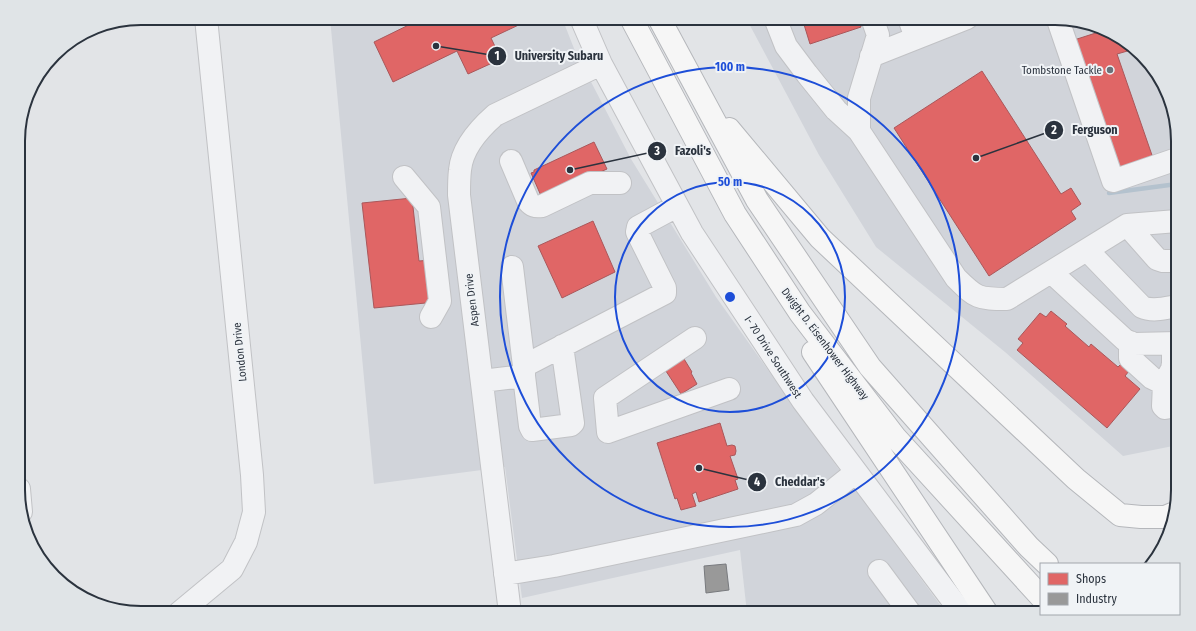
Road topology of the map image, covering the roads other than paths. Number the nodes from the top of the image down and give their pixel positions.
1 (207, 25) edge
2 (584, 25) edge
3 (635, 25) edge
4 (663, 25) edge
5 (778, 25) edge
6 (875, 25) edge
7 (911, 25) edge
8 (940, 25) edge
9 (1060, 25) edge
10 (916, 38) junction
11 (871, 56) junction
12 (601, 64) junction
13 (699, 93) junction
14 (859, 131) junction
15 (510, 161) dead end
16 (1171, 161) edge
17 (404, 177) dead end
18 (620, 183) dead end
19 (460, 203) junction
20 (677, 206) junction
21 (429, 207) junction
22 (1171, 221) edge
23 (1127, 225) junction
24 (1087, 250) junction
25 (1171, 261) edge
26 (512, 267) dead end
27 (1051, 272) junction
28 (1171, 307) edge
29 (800, 313) junction
30 (431, 317) dead end
31 (695, 338) dead end
32 (1130, 342) junction
33 (1171, 343) edge
34 (562, 346) junction
35 (524, 371) junction
36 (1171, 371) edge
37 (482, 381) junction
38 (1164, 384) junction
39 (729, 389) dead end
40 (1171, 407) edge
41 (856, 472) junction
42 (1168, 515) edge
43 (1047, 563) edge
44 (879, 571) dead end
45 (505, 574) junction
46 (1040, 596) edge
47 (187, 606) edge
48 (509, 606) edge
49 (905, 606) edge
50 (957, 606) edge
51 (982, 606) edge

1 - 47 street, London Drive
2 - 12 street, I- 70 Drive Southwest
3 - 29 highway, Dwight D. Eisenhower Highway
4 - 13 highway, Dwight D. Eisenhower Highway
5 - 14 street
6 - 11 street
7 - 10 street
8 - 10 street
9 - 16 street
10 - 11 street
11 - 14 street
12 - 19 street, Aspen Drive
12 - 20 street, I- 70 Drive Southwest
13 - 42 highway
13 - 43 highway, Dwight D. Eisenhower Highway
14 - 27 street
15 - 18 street
17 - 21 street
19 - 21 street
19 - 37 street, Aspen Drive
20 - 34 street
20 - 41 street, I- 70 Drive Southwest
21 - 30 street
22 - 23 street
23 - 24 street
23 - 25 street
24 - 27 street
24 - 28 street
26 - 35 street
27 - 32 street
29 - 46 highway, Dwight D. Eisenhower Highway
29 - 51 highway
31 - 39 street
32 - 33 street
32 - 38 street
34 - 35 street
34 - 35 street
35 - 37 street
36 - 38 street
37 - 45 street, Aspen Drive
38 - 40 street
41 - 45 street
41 - 50 street, I- 70 Drive Southwest
44 - 49 street
45 - 48 street, Aspen Drive

